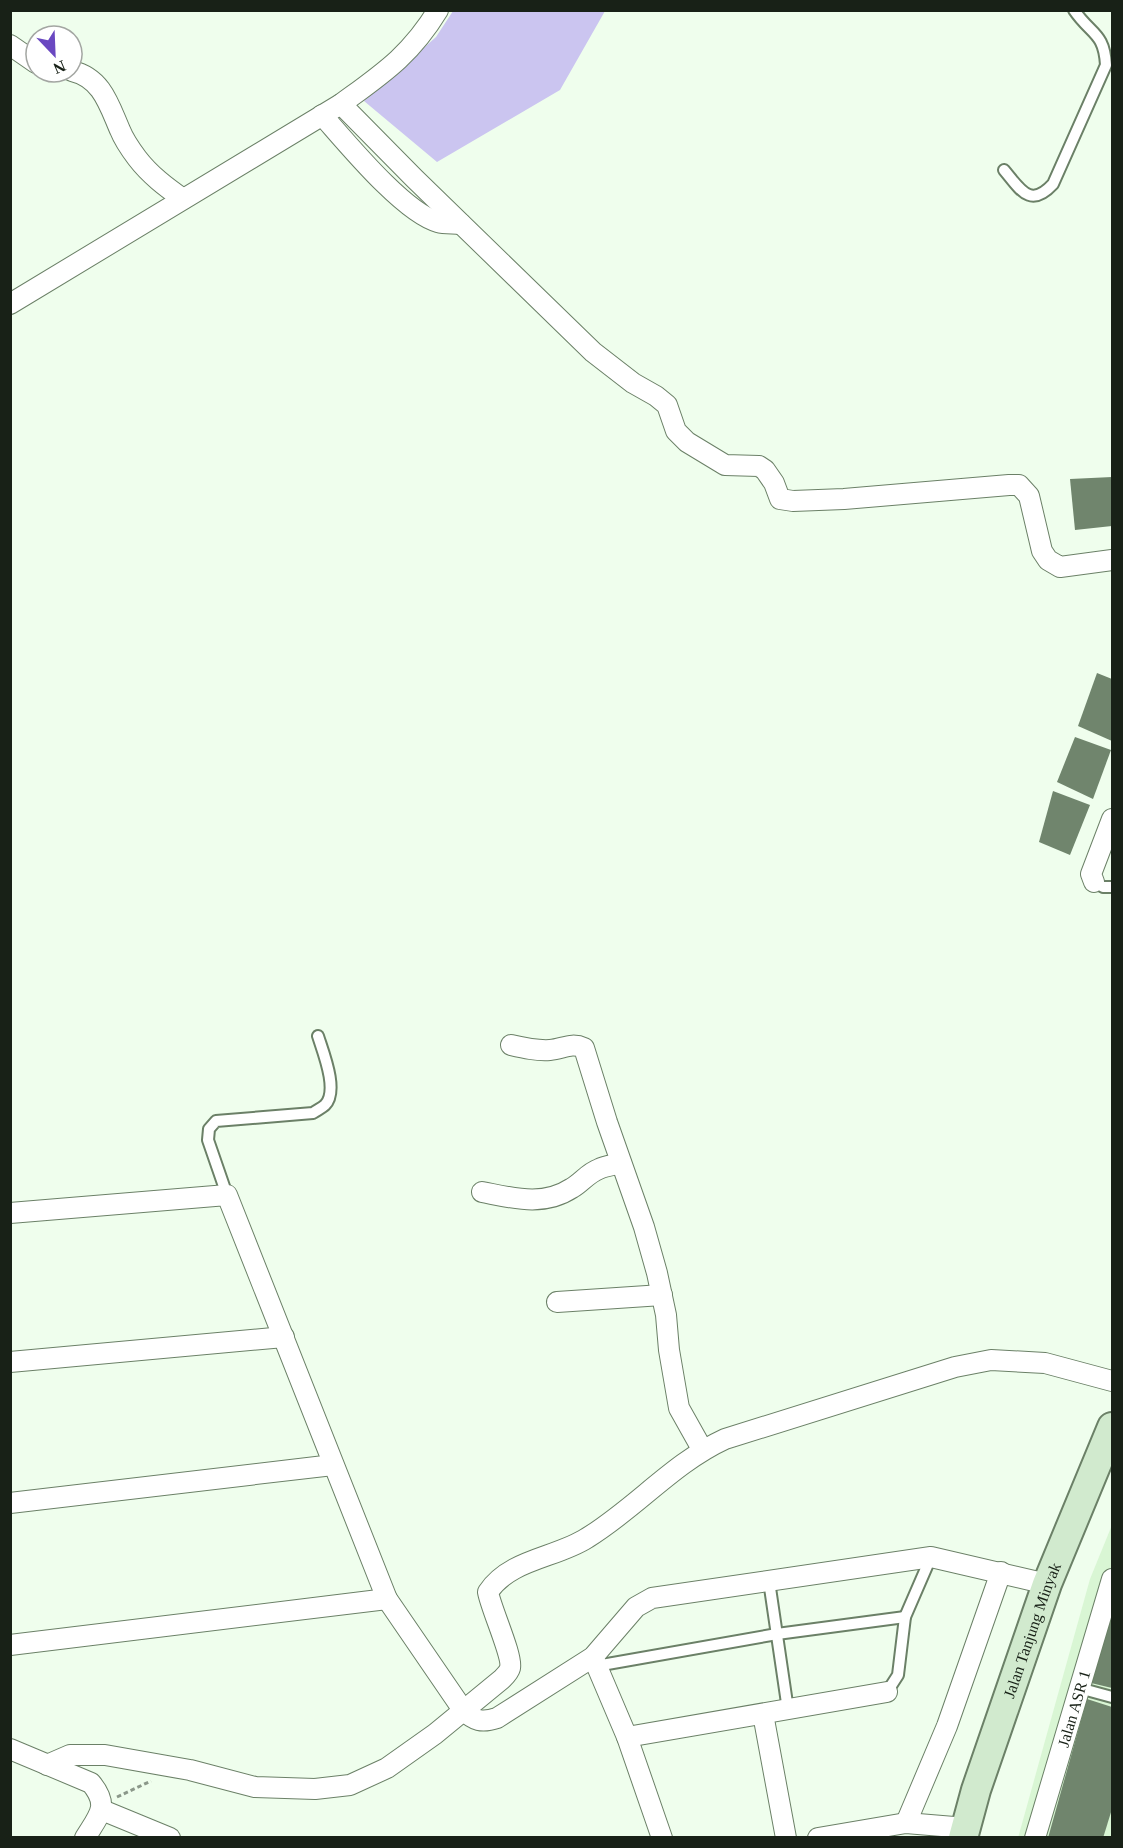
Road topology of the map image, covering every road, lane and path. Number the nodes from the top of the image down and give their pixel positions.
1 (438, 10) edge
2 (1074, 10) edge
3 (10, 45) edge
4 (24, 55) edge
5 (84, 74) edge
6 (341, 104) junction
7 (322, 115) junction
8 (1004, 170) dead end
9 (183, 199) junction
10 (461, 224) junction
11 (10, 304) edge
12 (1113, 560) edge
13 (1113, 819) edge
14 (1103, 884) edge
15 (318, 1036) dead end
16 (511, 1045) dead end
17 (621, 1163) junction
18 (482, 1192) dead end
19 (227, 1195) junction
20 (10, 1214) edge
21 (662, 1295) junction
22 (557, 1302) dead end
23 (284, 1337) junction
24 (10, 1362) edge
25 (1113, 1381) edge
26 (1113, 1427) edge
27 (702, 1449) junction
28 (333, 1465) junction
29 (10, 1503) edge
30 (931, 1557) junction
31 (1001, 1572) junction
32 (1113, 1579) edge
33 (768, 1581) junction
34 (1047, 1584) junction
35 (387, 1599) junction
36 (905, 1617) junction
37 (777, 1634) junction
38 (10, 1645) edge
39 (595, 1661) junction
40 (1079, 1688) junction
41 (887, 1692) joint
42 (1113, 1697) edge
43 (463, 1710) junction
44 (788, 1710) junction
45 (762, 1714) junction
46 (627, 1737) junction
47 (10, 1749) edge
48 (47, 1764) junction
49 (171, 1767) junction
50 (102, 1807) junction
51 (894, 1829) edge
52 (965, 1833) edge
53 (86, 1838) edge
54 (170, 1838) edge
55 (662, 1838) edge
56 (786, 1838) edge
57 (818, 1838) edge
58 (1035, 1838) edge

1 - 6 street
2 - 8 lane
3 - 4 street
5 - 9 street
6 - 7 street
6 - 10 street
7 - 9 street
7 - 10 street
9 - 11 street
10 - 12 street
13 - 14 street
15 - 19 lane
16 - 17 street
17 - 18 street
17 - 21 street
19 - 20 street
19 - 23 street
21 - 22 street
21 - 27 street
23 - 24 street
23 - 28 street
25 - 27 street
26 - 34 main road, Jalan Tanjung Minyak
27 - 43 street
28 - 29 street
28 - 35 street
30 - 31 street
30 - 33 street
30 - 36 lane
31 - 34 street
31 - 51 street
32 - 40 street, Jalan ASR 1
33 - 37 lane
33 - 39 street
34 - 52 main road, Jalan Tanjung Minyak
35 - 38 street
35 - 43 street
36 - 37 lane
36 - 41 lane
37 - 39 lane
37 - 44 lane
39 - 43 street
39 - 46 street
40 - 42 lane
40 - 58 street, Jalan ASR 1
41 - 44 street
43 - 49 street
44 - 45 street
45 - 46 street
45 - 56 street
46 - 55 street
47 - 48 street
48 - 49 street
48 - 50 street
49 - 50 path
50 - 53 street
50 - 54 street
51 - 52 street
51 - 57 street

